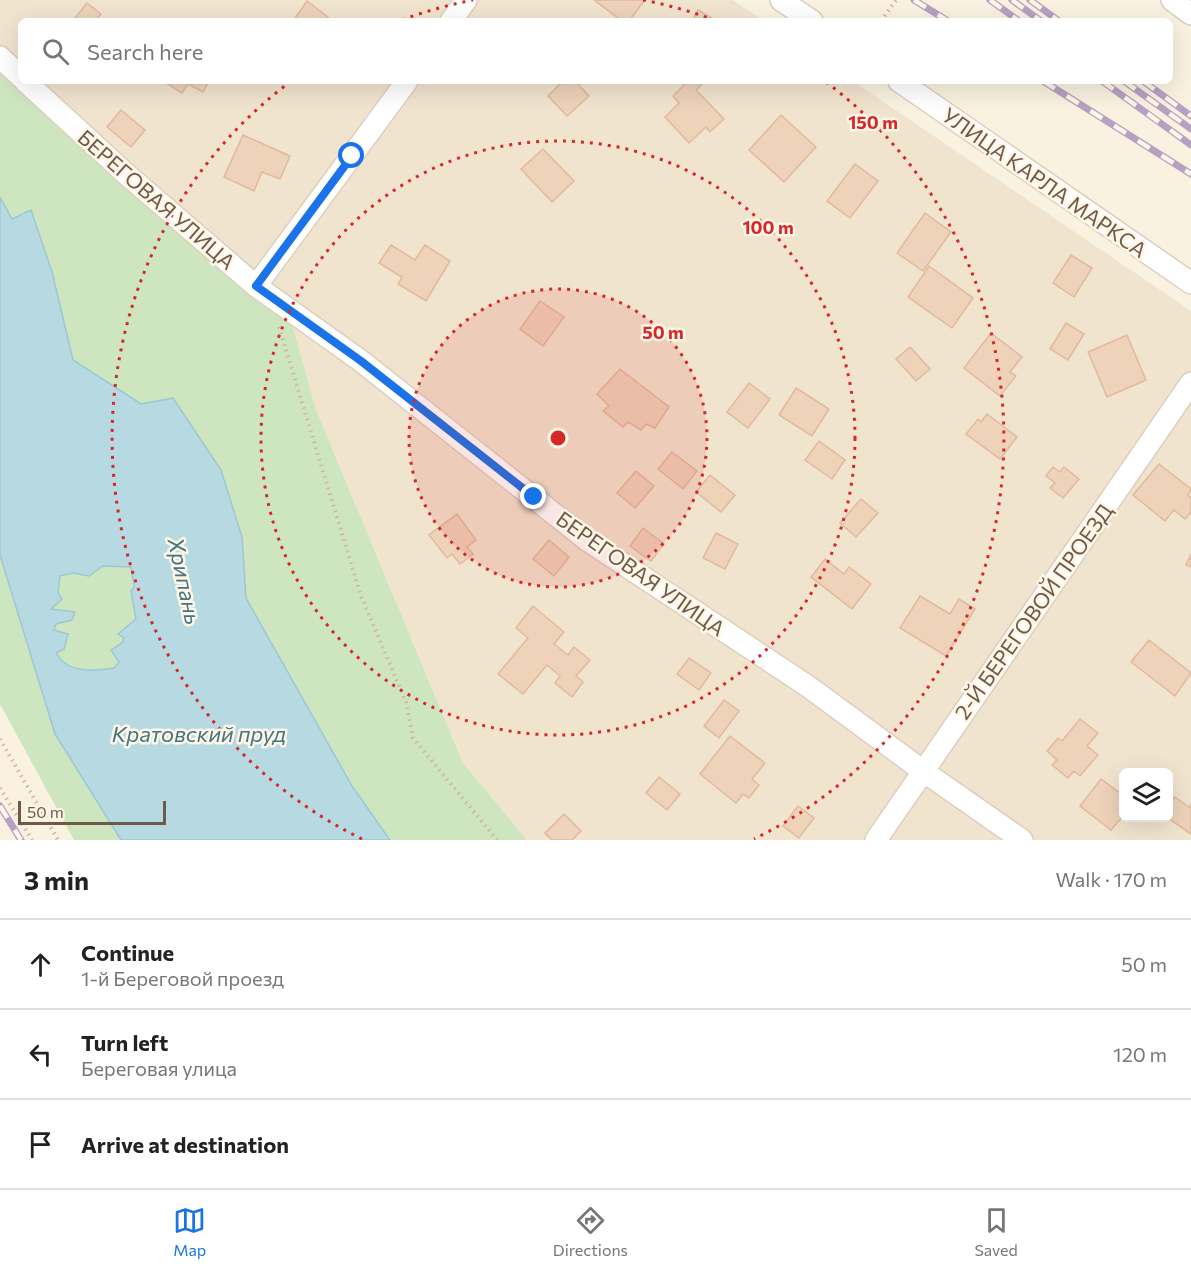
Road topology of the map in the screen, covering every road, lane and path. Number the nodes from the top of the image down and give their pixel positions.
1 (466, 0) edge
2 (782, 0) edge
3 (896, 0) edge
4 (1172, 0) edge
5 (1191, 14) edge
6 (453, 18) edge
7 (808, 18) edge
8 (883, 18) edge
9 (0, 57) edge
10 (18, 74) edge
11 (28, 84) edge
12 (404, 84) edge
13 (903, 84) edge
14 (1191, 283) edge
15 (256, 286) junction
16 (276, 319) dead end
17 (1191, 382) edge
18 (0, 739) edge
19 (922, 771) junction
20 (0, 788) edge
21 (32, 840) edge
22 (58, 840) edge
23 (497, 840) edge
24 (876, 840) edge
25 (1022, 840) edge

1 - 6 street
2 - 7 street
3 - 8 path
4 - 5 street
9 - 10 street
11 - 15 street, БЕРЕГОВАЯ УЛИЦА
12 - 15 street
13 - 14 street, УЛИЦА КАРЛА МАРКСА
15 - 19 street, БЕРЕГОВАЯ УЛИЦА
16 - 23 path
17 - 19 street, 2-Й БЕРЕГОВОЙ ПРОЕЗД
18 - 22 path
19 - 24 street, 2-Й БЕРЕГОВОЙ ПРОЕЗД
19 - 25 street, БЕРЕГОВАЯ УЛИЦА
20 - 21 path

